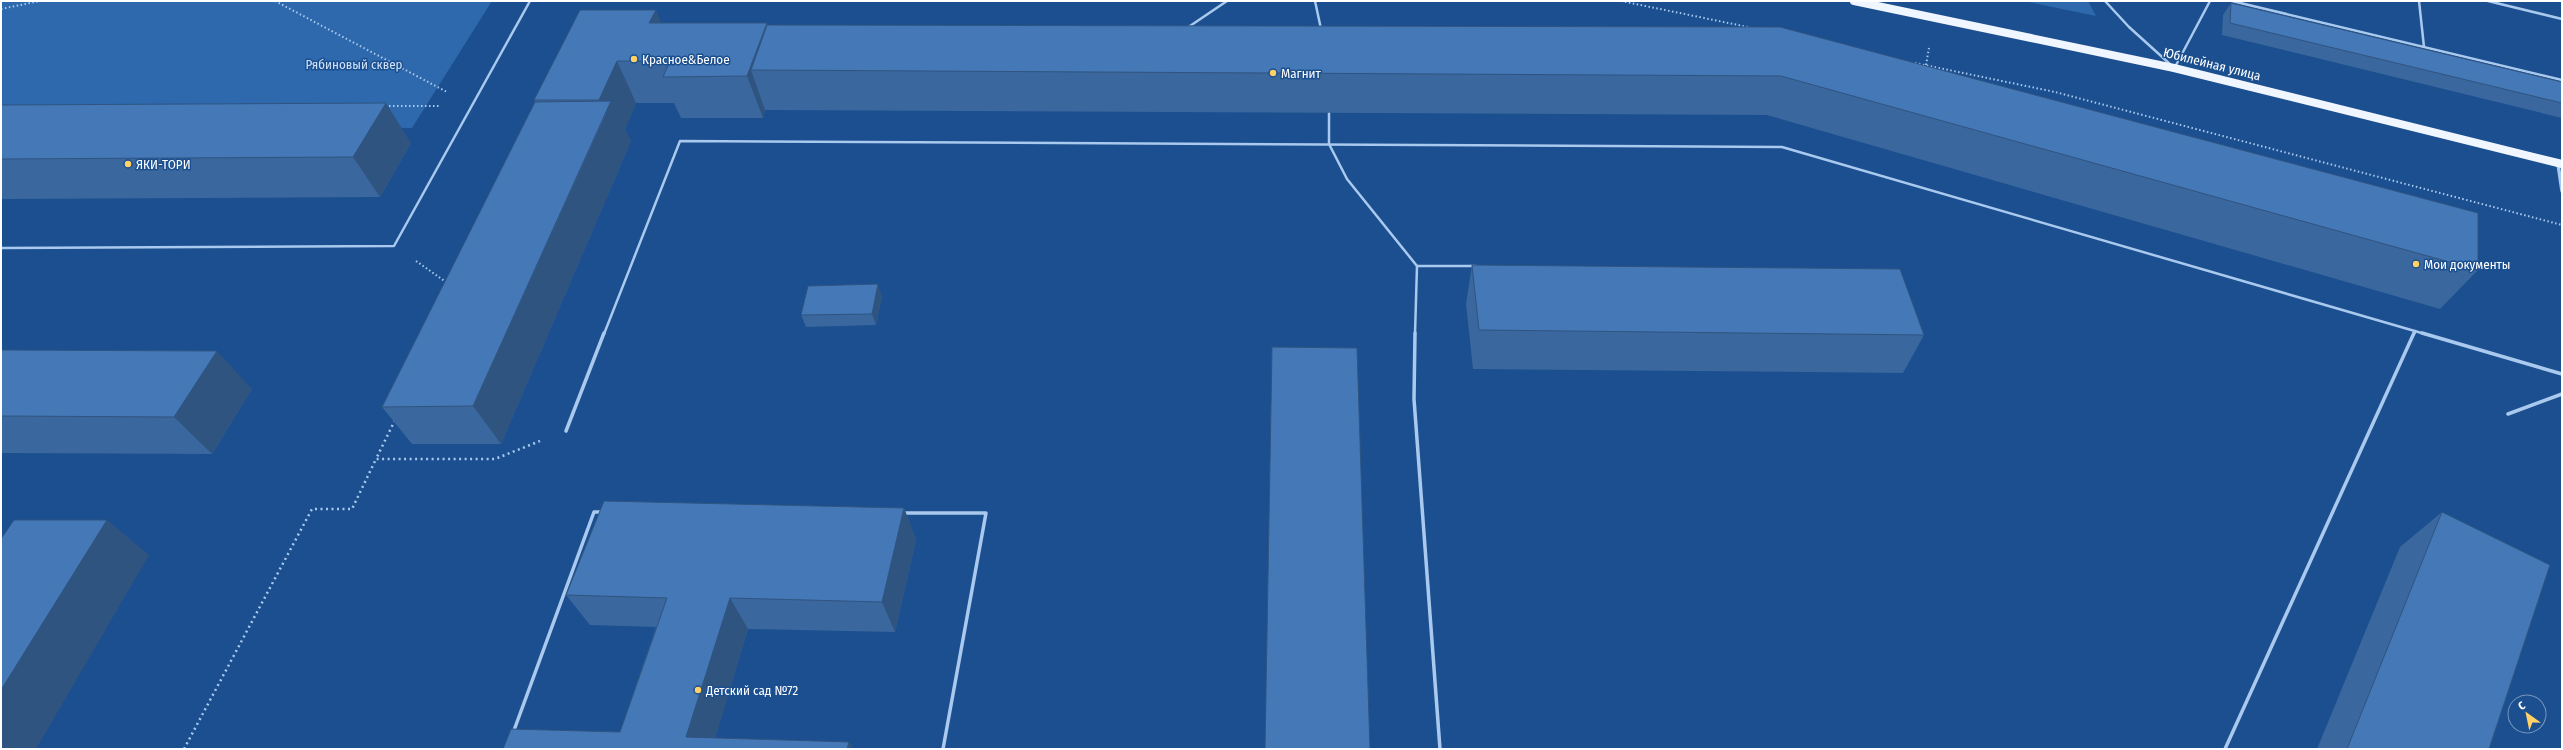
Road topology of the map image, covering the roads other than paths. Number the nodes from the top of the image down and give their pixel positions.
1 (530, 1) edge
2 (1227, 1) edge
3 (1315, 1) edge
4 (1854, 1) edge
5 (2105, 1) edge
6 (2210, 1) edge
7 (2232, 1) edge
8 (2419, 1) edge
9 (2488, 1) edge
10 (2562, 19) edge
11 (1183, 30) edge
12 (1322, 37) edge
13 (2424, 47) junction
14 (2174, 68) junction
15 (2562, 80) edge
16 (1329, 113) dead end
17 (1329, 144) junction
18 (2560, 164) edge
19 (2562, 191) edge
20 (1, 248) edge
21 (1417, 266) junction
22 (1480, 266) edge
23 (2415, 331) junction
24 (2562, 374) edge
25 (2562, 394) edge
26 (2508, 414) dead end
27 (566, 431) road end
28 (610, 512) edge
29 (898, 513) edge
30 (510, 742) edge
31 (943, 749) edge
32 (1440, 749) edge
33 (2225, 749) edge

1 - 20 lane
2 - 11 lane
3 - 12 lane
4 - 14 main road, Юбилейная улица
5 - 14 lane
6 - 14 lane
7 - 13 lane
8 - 13 lane
9 - 10 lane
13 - 15 lane
14 - 18 main road, Юбилейная улица
16 - 17 lane
17 - 21 lane
17 - 23 lane
17 - 27 lane
18 - 19 street
21 - 22 lane
21 - 32 lane
23 - 24 lane
23 - 33 lane
25 - 26 lane
28 - 30 lane
29 - 31 lane

